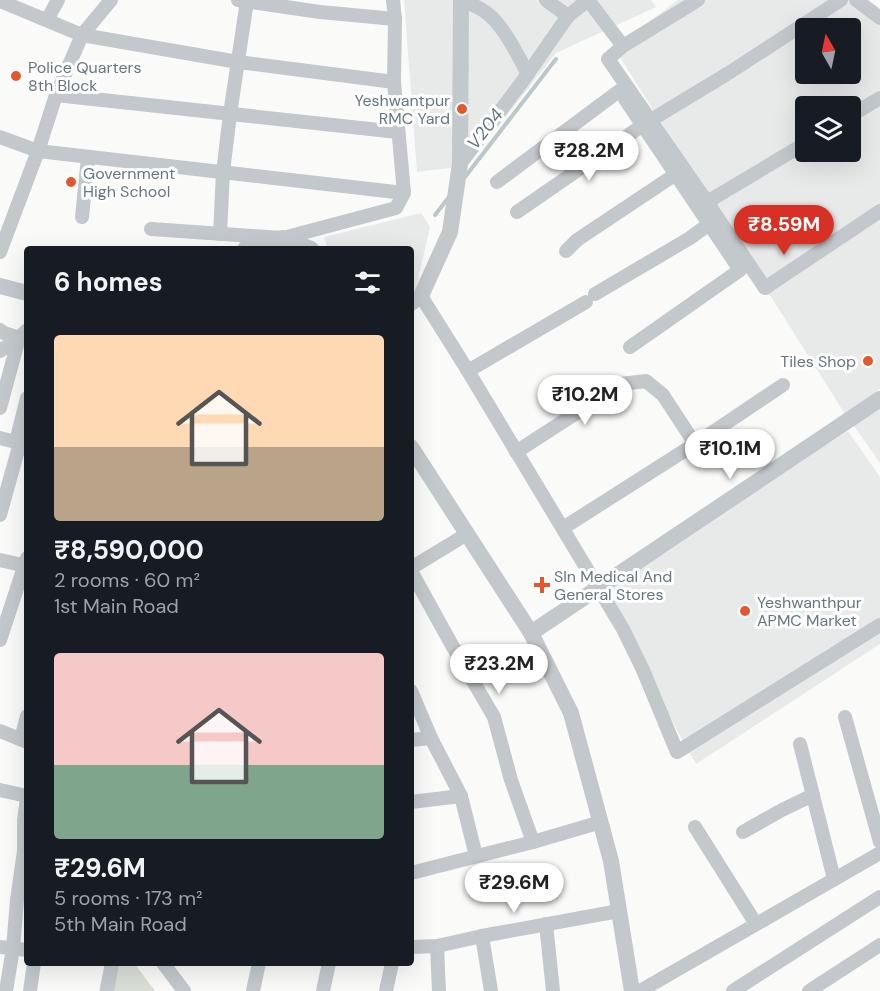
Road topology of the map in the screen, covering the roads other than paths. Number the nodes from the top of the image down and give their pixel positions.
1 (58, 0) edge
2 (111, 0) edge
3 (393, 0) edge
4 (462, 0) edge
5 (546, 0) edge
6 (588, 0) edge
7 (698, 0) edge
8 (842, 0) edge
9 (856, 0) edge
10 (0, 1) edge
11 (242, 1) edge
12 (264, 2) edge
13 (321, 6) edge
14 (674, 6) edge
15 (568, 16) junction
16 (880, 18) edge
17 (395, 19) junction
18 (47, 20) junction
19 (82, 35) junction
20 (623, 46) junction
21 (596, 55) dead end
22 (238, 62) junction
23 (528, 74) junction
24 (394, 82) junction
25 (620, 91) junction
26 (56, 95) junction
27 (880, 98) edge
28 (861, 109) edge
29 (230, 114) junction
30 (647, 123) junction
31 (398, 132) junction
32 (0, 137) edge
33 (795, 150) edge
34 (38, 151) junction
35 (88, 157) junction
36 (460, 164) junction
37 (223, 172) junction
38 (676, 174) junction
39 (497, 182) dead end
40 (404, 193) junction
41 (707, 202) junction
42 (880, 211) edge
43 (517, 212) dead end
44 (82, 218) dead end
45 (709, 224) junction
46 (151, 229) dead end
47 (220, 234) junction
48 (283, 238) junction
49 (255, 246) edge
50 (303, 246) edge
51 (566, 250) dead end
52 (0, 252) edge
53 (0, 286) edge
54 (24, 292) edge
55 (416, 300) edge
56 (0, 330) edge
57 (23, 334) edge
58 (630, 347) dead end
59 (0, 351) edge
60 (468, 371) junction
61 (783, 385) dead end
62 (880, 399) edge
63 (0, 408) edge
64 (24, 420) edge
65 (0, 438) edge
66 (21, 443) edge
67 (695, 444) junction
68 (414, 452) edge
69 (516, 452) junction
70 (0, 516) edge
71 (563, 528) junction
72 (467, 534) junction
73 (0, 560) edge
74 (24, 563) edge
75 (414, 567) edge
76 (24, 569) edge
77 (414, 575) edge
78 (598, 589) junction
79 (880, 625) edge
80 (531, 633) junction
81 (0, 640) edge
82 (414, 698) edge
83 (845, 717) dead end
84 (0, 731) edge
85 (431, 738) junction
86 (24, 740) edge
87 (414, 740) edge
88 (800, 744) dead end
89 (0, 790) edge
90 (813, 795) junction
91 (24, 796) edge
92 (461, 796) junction
93 (414, 802) edge
94 (24, 820) edge
95 (601, 822) junction
96 (695, 827) dead end
97 (743, 832) dead end
98 (533, 842) junction
99 (880, 842) edge
100 (24, 851) edge
101 (24, 851) edge
102 (880, 853) edge
103 (476, 856) junction
104 (414, 872) edge
105 (834, 879) junction
106 (880, 897) edge
107 (620, 911) junction
108 (546, 924) junction
109 (756, 924) junction
110 (482, 936) junction
111 (880, 945) edge
112 (437, 946) junction
113 (414, 947) edge
114 (13, 948) edge
115 (34, 966) edge
116 (111, 966) edge
117 (165, 966) edge
118 (259, 966) edge
119 (328, 966) edge
120 (391, 966) edge
121 (6, 991) edge
122 (30, 991) edge
123 (106, 991) edge
124 (184, 991) edge
125 (253, 991) edge
126 (322, 991) edge
127 (386, 991) edge
128 (439, 991) edge
129 (491, 991) edge
130 (553, 991) edge
131 (632, 991) edge
132 (640, 991) edge
133 (733, 991) edge
134 (808, 991) edge

1 - 18 street
2 - 19 street
3 - 17 street
4 - 23 street
4 - 36 street
5 - 15 street
6 - 15 street
6 - 20 street
7 - 14 street
8 - 30 street
9 - 16 street
10 - 18 street
11 - 12 street
11 - 22 street
12 - 13 street
13 - 17 street
14 - 20 street
15 - 23 street
17 - 24 street
18 - 19 street
19 - 22 street
19 - 26 street
20 - 30 street
21 - 25 street
22 - 24 street
22 - 29 street
23 - 36 street
24 - 31 street
25 - 30 street
25 - 39 street
26 - 29 street
26 - 34 street
27 - 28 street
29 - 31 street
29 - 37 street
30 - 38 street
30 - 41 street
30 - 43 street
31 - 40 street
32 - 34 street
33 - 41 street
34 - 35 street
34 - 52 street
35 - 37 street
35 - 44 street
36 - 55 street
37 - 40 street
37 - 47 street
38 - 45 street
38 - 51 street
40 - 48 street
41 - 42 street
45 - 58 street
45 - 60 street
46 - 47 street
47 - 48 street
48 - 49 street
48 - 50 street
53 - 54 street
55 - 60 street
56 - 57 street
57 - 59 street
57 - 63 street
60 - 69 street
61 - 67 street
62 - 78 street
64 - 66 street
65 - 66 street
66 - 70 street
67 - 69 street
67 - 71 street
68 - 72 street
69 - 71 street
71 - 78 street
72 - 75 street
72 - 80 street
73 - 74 street
76 - 81 street
77 - 98 street
78 - 79 street
78 - 80 street
80 - 95 street
82 - 85 street
83 - 99 street
84 - 86 street
85 - 87 street
85 - 92 street
88 - 90 street
89 - 91 street
90 - 97 street
90 - 105 street
92 - 93 street
92 - 103 street
94 - 101 street
95 - 98 street
95 - 107 street
96 - 109 street
98 - 103 street
100 - 114 street
102 - 105 street
103 - 104 street
105 - 109 street
106 - 133 street
107 - 108 street
107 - 131 street
108 - 110 street
108 - 130 street
109 - 132 street
110 - 112 street
110 - 129 street
111 - 134 street
112 - 113 street
112 - 128 street
114 - 121 street
115 - 122 street
116 - 123 street
117 - 124 street
118 - 125 street
119 - 126 street
120 - 127 street

